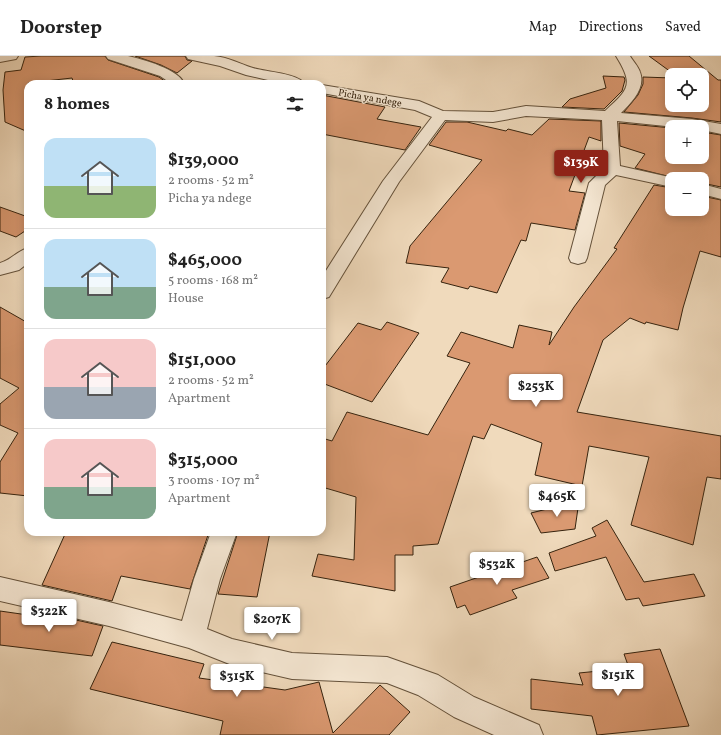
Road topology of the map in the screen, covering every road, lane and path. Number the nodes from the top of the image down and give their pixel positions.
1 (11, 56) edge
2 (113, 56) edge
3 (193, 56) edge
4 (623, 56) edge
5 (0, 58) edge
6 (176, 80) edge
7 (287, 80) edge
8 (326, 91) edge
9 (441, 115) junction
10 (609, 116) junction
11 (721, 129) edge
12 (612, 168) junction
13 (665, 180) edge
14 (709, 191) edge
15 (721, 194) edge
16 (24, 257) edge
17 (578, 258) dead end
18 (0, 269) edge
19 (326, 286) edge
20 (223, 536) edge
21 (0, 589) edge
22 (191, 636) junction
23 (528, 735) edge

1 - 5 street
2 - 6 street
3 - 7 street
4 - 10 street
8 - 9 street, Picha ya ndege
9 - 10 street
9 - 19 street
10 - 11 street
10 - 12 street
12 - 13 street
12 - 17 street
14 - 15 street
16 - 18 street
20 - 22 street
21 - 22 street
22 - 23 street

